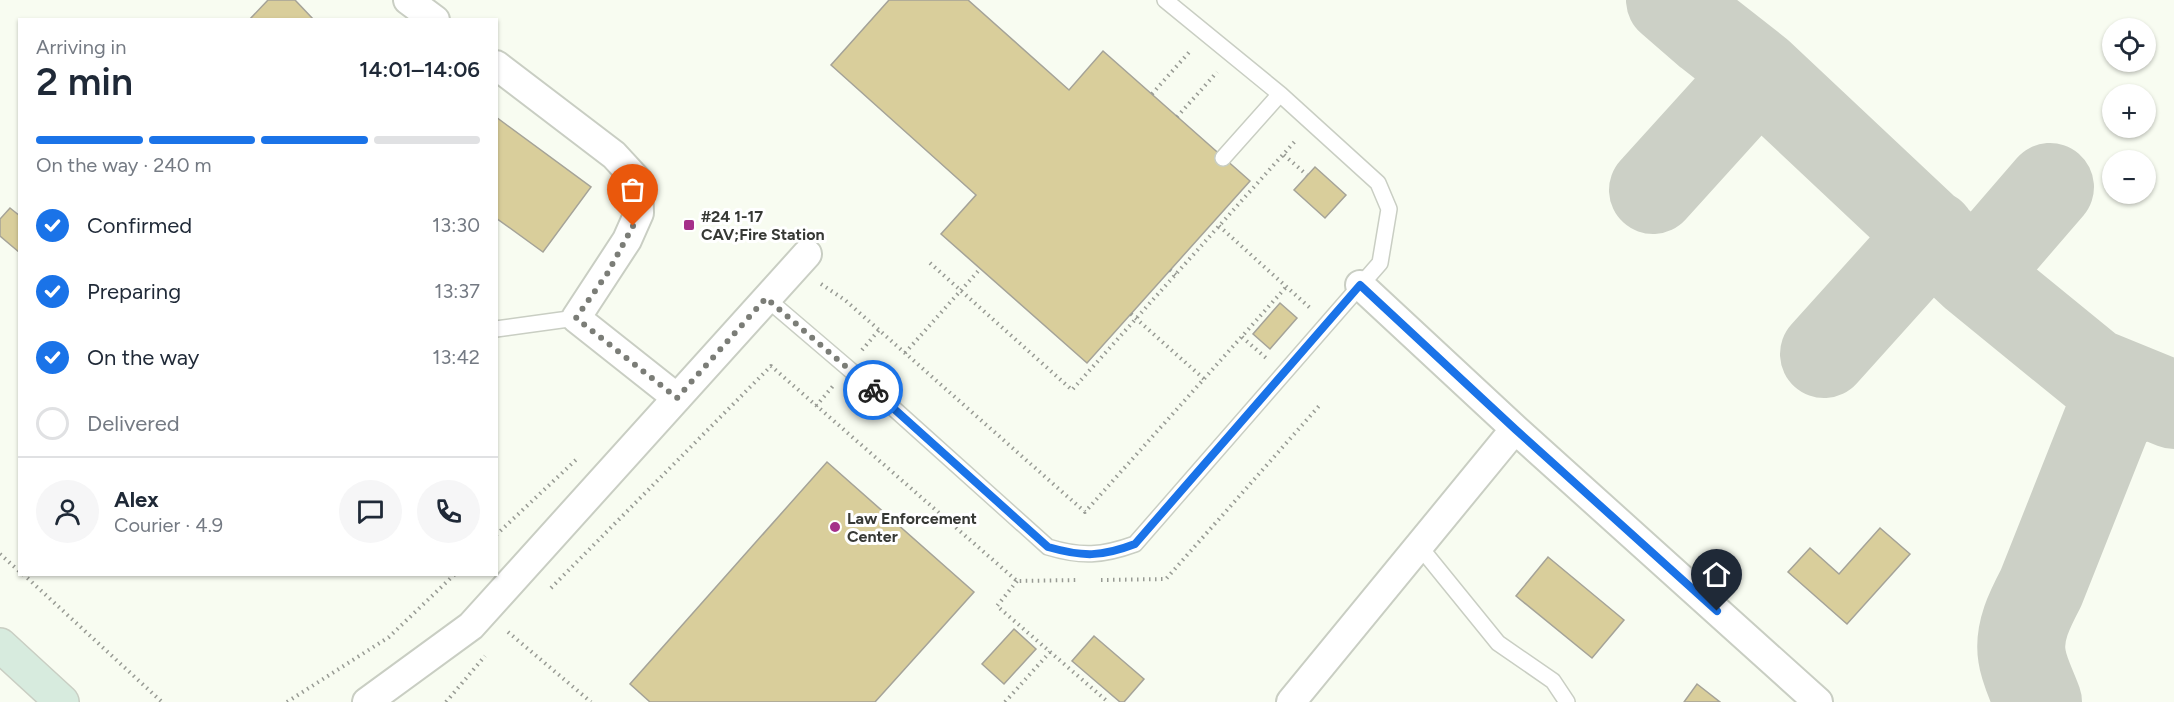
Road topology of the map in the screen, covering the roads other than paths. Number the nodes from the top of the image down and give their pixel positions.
1 (408, 0) edge
2 (1165, 0) edge
3 (432, 18) edge
4 (498, 67) edge
5 (1280, 94) junction
6 (1223, 158) dead end
7 (807, 254) dead end
8 (1360, 285) junction
9 (766, 298) junction
10 (576, 318) junction
11 (498, 329) edge
12 (677, 398) junction
13 (1515, 429) junction
14 (1420, 547) junction
15 (0, 645) edge
16 (62, 702) edge
17 (367, 702) edge
18 (1291, 702) edge
19 (1567, 702) edge
20 (1818, 702) edge

1 - 3 street
2 - 5 lane
4 - 10 street
5 - 6 lane
5 - 8 lane
7 - 9 street
8 - 9 lane
8 - 13 street
9 - 12 street
10 - 11 lane
10 - 12 street
12 - 17 street
13 - 14 street
13 - 20 street
14 - 18 street
14 - 19 lane
15 - 16 main road

